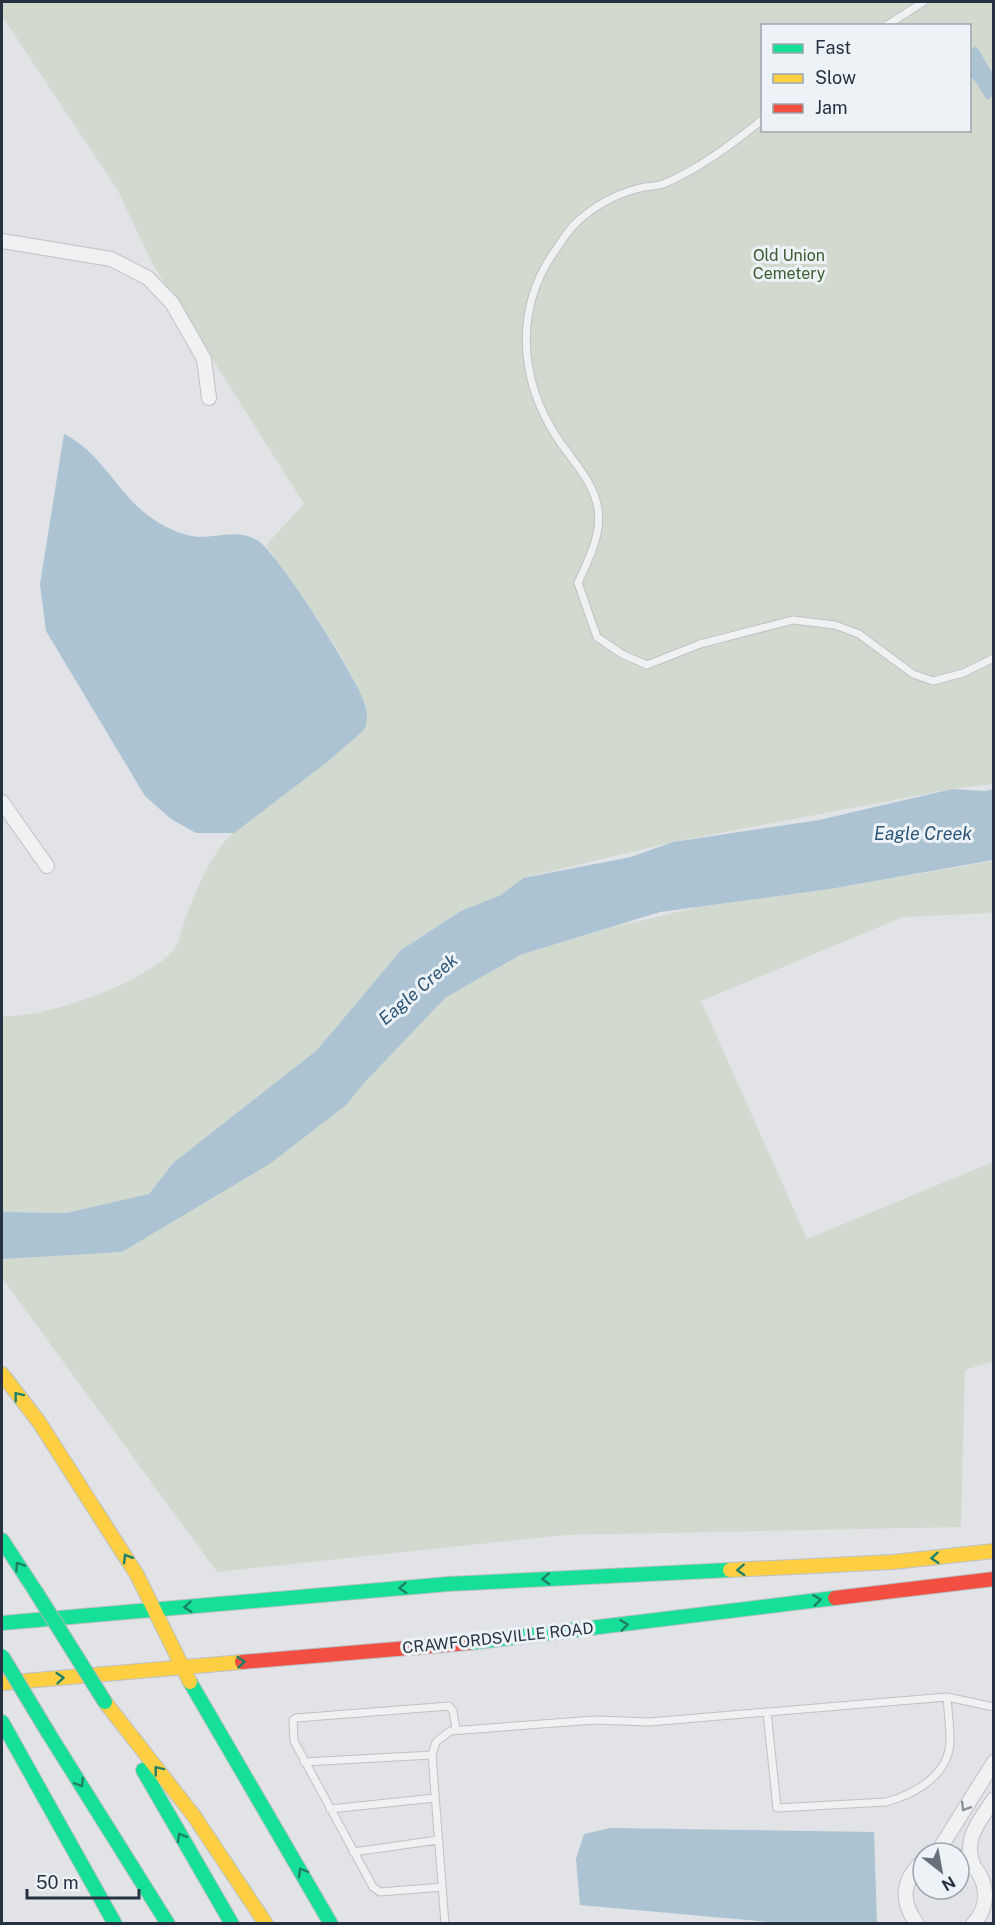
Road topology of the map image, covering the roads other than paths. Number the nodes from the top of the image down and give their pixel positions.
1 (923, 2) edge
2 (889, 24) edge
3 (761, 121) edge
4 (2, 241) edge
5 (209, 398) dead end
6 (993, 658) edge
7 (2, 802) edge
8 (47, 866) dead end
9 (2, 1374) edge
10 (2, 1540) edge
11 (993, 1551) edge
12 (993, 1579) edge
13 (153, 1610) junction
14 (2, 1623) edge
15 (2, 1656) edge
16 (183, 1667) junction
17 (2, 1683) edge
18 (946, 1697) junction
19 (105, 1702) junction
20 (993, 1707) edge
21 (766, 1713) junction
22 (2, 1722) edge
23 (456, 1729) junction
24 (432, 1755) junction
25 (304, 1762) junction
26 (993, 1762) edge
27 (435, 1798) junction
28 (993, 1799) edge
29 (330, 1809) junction
30 (438, 1840) junction
31 (946, 1841) edge
32 (353, 1852) junction
33 (971, 1865) edge
34 (974, 1867) junction
35 (911, 1877) edge
36 (442, 1887) junction
37 (115, 1923) edge
38 (168, 1923) edge
39 (232, 1923) edge
40 (266, 1923) edge
41 (331, 1923) edge
42 (445, 1923) edge
43 (916, 1923) edge
44 (973, 1923) edge

1 - 2 lane
3 - 6 lane
4 - 5 street
7 - 8 street
13 -> 9 main road
19 -> 10 main road, bridge
11 -> 13 main road
16 -> 12 main road, CRAWFORDSVILLE ROAD
13 - 14 main road
13 - 16 main road
15 -> 38 main road, bridge
17 -> 16 main road, CRAWFORDSVILLE ROAD
41 -> 16 main road
18 - 20 lane
18 - 21 lane
18 - 21 lane
39 -> 19 main road
40 -> 19 main road
21 - 23 lane
22 - 37 main road
23 - 24 lane
23 - 25 lane
24 - 25 lane
24 - 27 lane
25 - 29 lane
26 -> 31 street
27 - 29 lane
27 - 30 lane
28 - 34 street
29 - 32 lane
30 - 32 lane
30 - 36 lane
32 - 36 lane
33 - 34 street
34 - 44 street
35 - 43 street
36 - 42 lane

